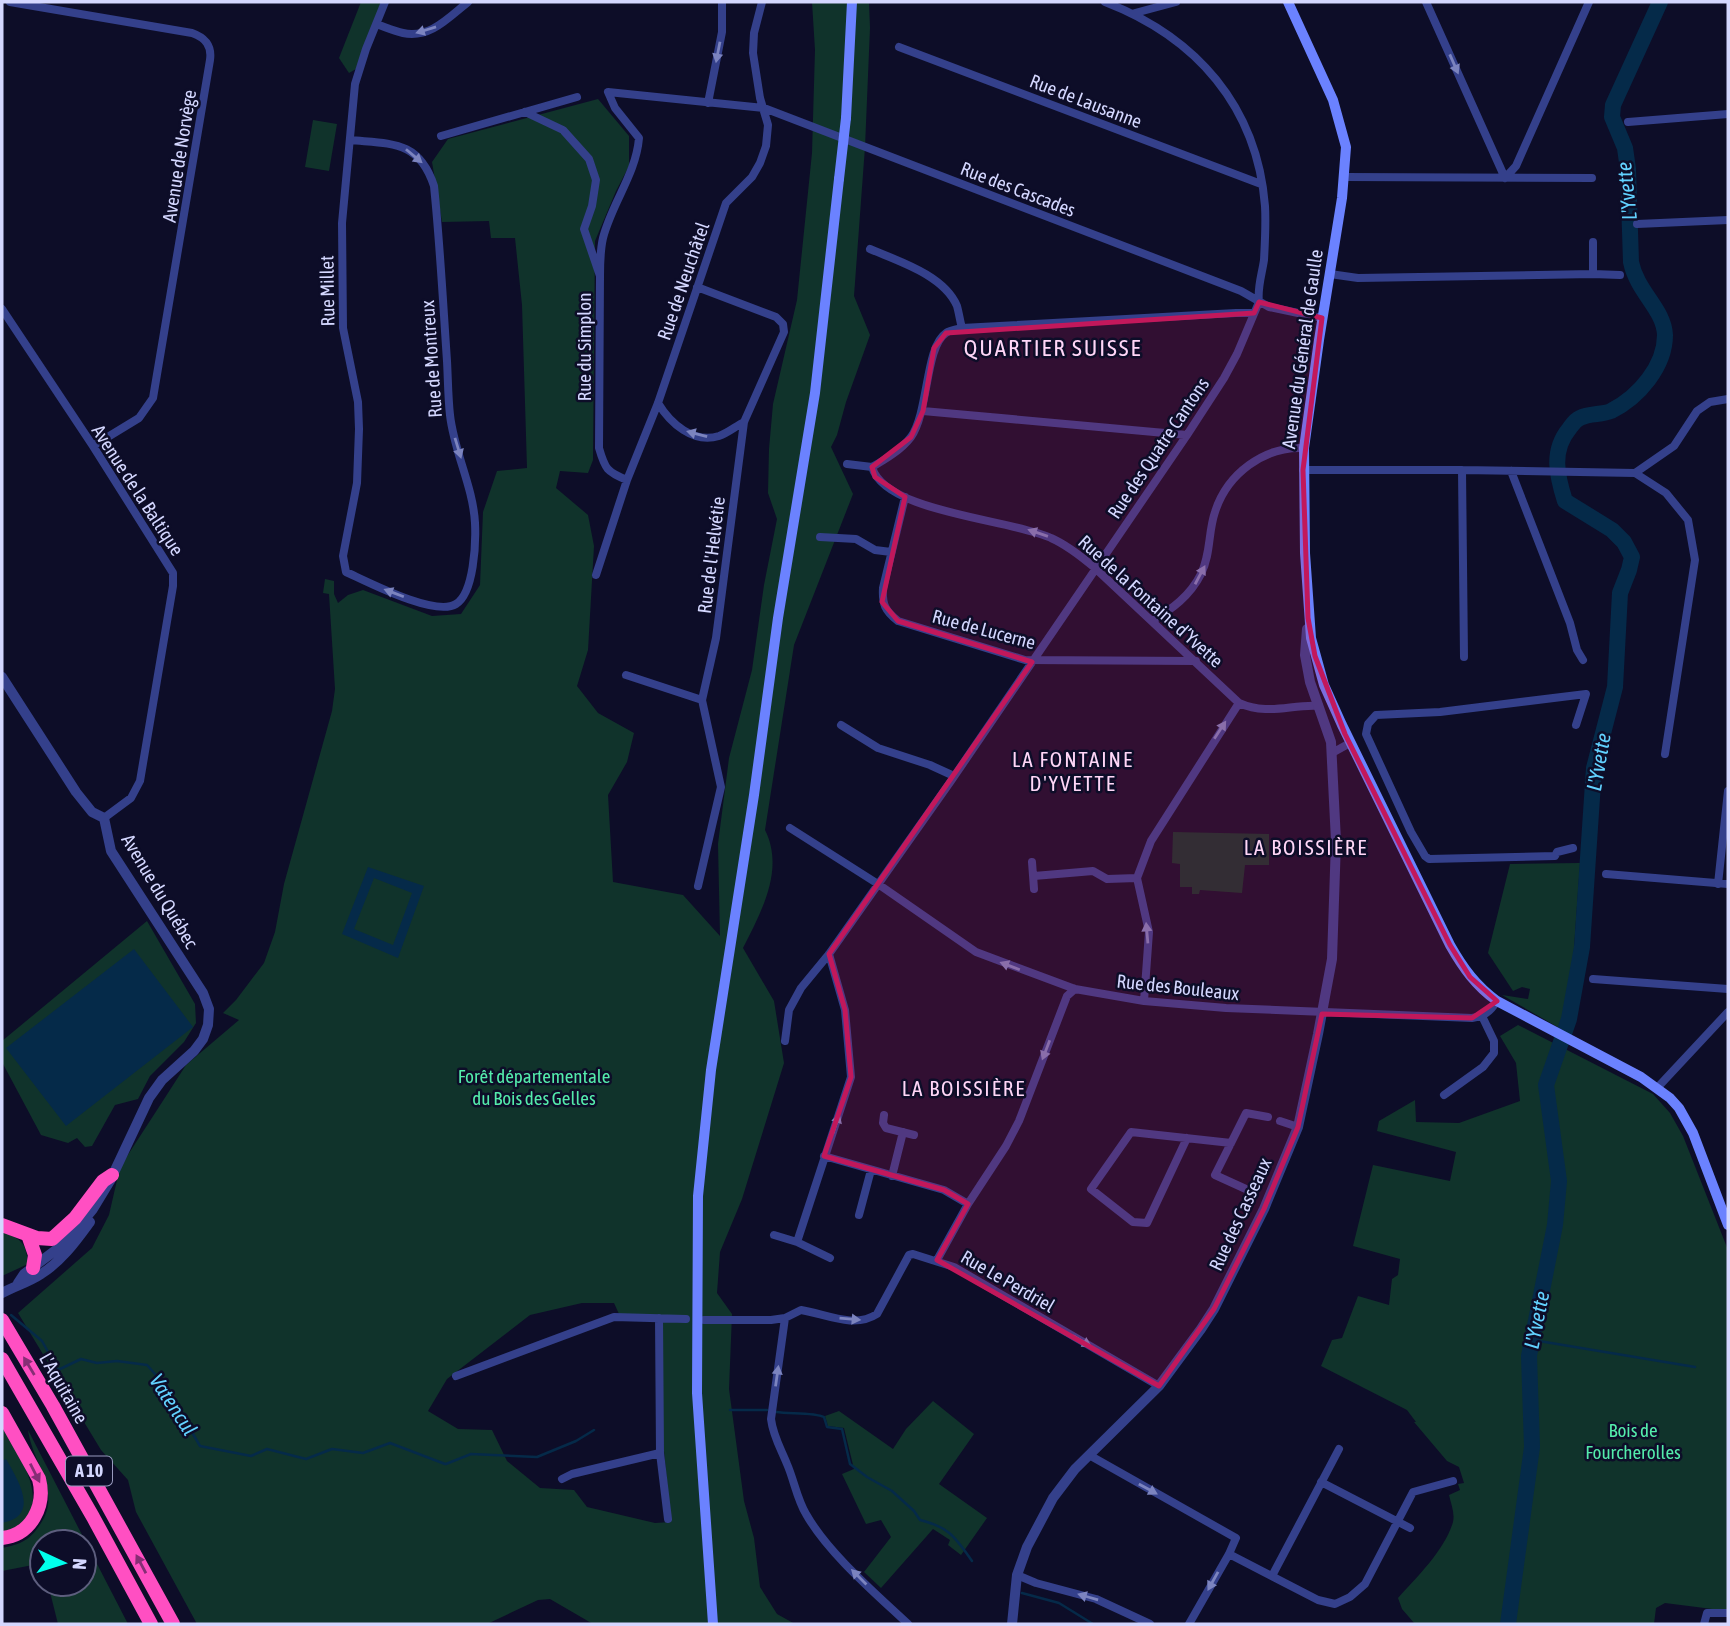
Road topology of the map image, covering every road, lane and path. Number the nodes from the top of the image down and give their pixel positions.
1 (10, 2) edge
2 (386, 2) edge
3 (468, 2) edge
4 (722, 2) edge
5 (762, 2) edge
6 (852, 2) edge
7 (1105, 2) edge
8 (1175, 2) edge
9 (1288, 2) edge
10 (1426, 2) edge
11 (1589, 2) edge
12 (1120, 5) edge
13 (1134, 13) junction
14 (376, 24) junction
15 (899, 47) dead end
16 (578, 97) dead end
17 (708, 103) junction
18 (764, 108) junction
19 (525, 112) junction
20 (1728, 114) edge
21 (1628, 122) dead end
22 (441, 136) dead end
23 (350, 140) junction
24 (1345, 177) junction
25 (1505, 178) junction
26 (1592, 178) dead end
27 (1261, 184) junction
28 (1728, 220) edge
29 (1637, 224) dead end
30 (1593, 242) dead end
31 (870, 249) dead end
32 (1330, 274) junction
33 (1593, 274) junction
34 (1620, 275) dead end
35 (600, 276) junction
36 (697, 287) junction
37 (1259, 302) junction
38 (2, 309) edge
39 (1254, 313) junction
40 (1322, 318) junction
41 (962, 328) junction
42 (1728, 399) edge
43 (658, 403) junction
44 (922, 411) junction
45 (744, 422) junction
46 (1186, 435) junction
47 (93, 446) junction
48 (1304, 448) junction
49 (847, 464) dead end
50 (872, 467) junction
51 (1303, 470) junction
52 (1462, 470) junction
53 (1511, 471) junction
54 (1635, 473) junction
55 (627, 480) junction
56 (905, 497) junction
57 (820, 537) dead end
58 (891, 552) junction
59 (1095, 568) junction
60 (596, 575) dead end
61 (355, 576) joint
62 (1308, 618) junction
63 (1152, 621) junction
64 (1464, 657) dead end
65 (1583, 660) dead end
66 (1034, 661) junction
67 (1196, 661) junction
68 (626, 676) dead end
69 (2, 677) edge
70 (702, 700) junction
71 (1239, 703) junction
72 (1319, 706) junction
73 (841, 725) dead end
74 (1342, 725) junction
75 (1576, 725) dead end
76 (1328, 731) junction
77 (1350, 743) junction
78 (1332, 753) junction
79 (1665, 754) dead end
80 (954, 776) junction
81 (1728, 791) edge
82 (104, 818) junction
83 (790, 828) dead end
84 (1411, 832) junction
85 (1398, 838) junction
86 (1573, 848) dead end
87 (1032, 862) dead end
88 (1606, 874) dead end
89 (1034, 876) junction
90 (1137, 878) junction
91 (878, 884) junction
92 (1718, 884) junction
93 (1728, 884) edge
94 (698, 886) dead end
95 (1034, 889) dead end
96 (829, 954) junction
97 (1593, 979) dead end
98 (1074, 989) junction
99 (1728, 989) edge
100 (1144, 1001) junction
101 (1497, 1001) junction
102 (1728, 1012) edge
103 (1322, 1014) junction
104 (1482, 1016) junction
105 (785, 1041) dead end
106 (1657, 1087) junction
107 (1444, 1095) dead end
108 (884, 1115) dead end
109 (1268, 1117) dead end
110 (1280, 1121) dead end
111 (1298, 1127) junction
112 (903, 1132) junction
113 (914, 1135) dead end
114 (1187, 1138) junction
115 (1231, 1143) junction
116 (824, 1156) junction
117 (871, 1170) junction
118 (892, 1176) junction
119 (111, 1178) junction
120 (1248, 1190) dead end
121 (968, 1204) junction
122 (859, 1215) dead end
123 (2, 1225) edge
124 (1728, 1225) edge
125 (28, 1235) junction
126 (774, 1235) dead end
127 (797, 1242) junction
128 (830, 1258) dead end
129 (937, 1260) junction
130 (26, 1277) junction
131 (2, 1293) edge
132 (659, 1318) junction
133 (785, 1318) junction
134 (687, 1319) dead end
135 (2, 1320) edge
136 (704, 1320) dead end
137 (2, 1359) edge
138 (456, 1376) dead end
139 (1159, 1386) junction
140 (2, 1413) edge
141 (1339, 1449) dead end
142 (660, 1453) junction
143 (1089, 1455) junction
144 (562, 1479) dead end
145 (1453, 1481) dead end
146 (1321, 1482) junction
147 (668, 1519) dead end
148 (1397, 1521) junction
149 (1410, 1528) dead end
150 (2, 1538) edge
151 (1229, 1554) junction
152 (1017, 1575) junction
153 (1272, 1576) junction
154 (1728, 1613) edge
155 (150, 1624) edge
156 (173, 1624) edge
157 (713, 1624) edge
158 (908, 1624) edge
159 (1012, 1624) edge
160 (1150, 1624) edge
161 (1189, 1624) edge
162 (1704, 1624) edge

1 - 47 street, Avenue de Norvège
2 - 14 street, Rue Millet
3 -> 14 street
4 -> 17 street
5 - 18 street, Rue de Neuchâtel
6 - 157 main road, bridge
7 - 12 street, Rue des Quatre Cantons
8 - 13 street
9 - 24 main road, Avenue du Général de Gaulle
10 -> 25 street
11 - 25 street
12 - 13 street, Rue des Quatre Cantons
13 - 27 street, Rue des Quatre Cantons
14 - 23 street, Rue Millet
15 - 27 street, Rue de Lausanne
16 - 19 street
17 - 18 street, Rue des Cascades
17 - 35 street, Rue des Cascades
18 - 36 street, Rue de Neuchâtel
18 - 37 street, Rue des Cascades
19 - 22 street
19 - 35 street, Rue du Simplon
20 - 21 street
23 - 61 street, Rue Millet
23 -> 61 street, Rue de Montreux
24 - 25 street
24 - 32 main road, Avenue du Général de Gaulle
25 - 26 street
27 - 37 street, Rue des Quatre Cantons
28 - 29 street
30 - 33 street
31 - 41 street
32 - 33 street
32 - 40 main road, Avenue du Général de Gaulle
33 - 34 street
35 - 55 street, Rue du Simplon
36 - 43 street, Rue de Neuchâtel
36 - 45 street, Rue de l'Helvétie
37 - 39 street, Rue des Quatre Cantons
37 - 40 street, Rue des Cascades
38 - 47 street, Avenue de la Baltique
39 - 41 street
39 - 46 street, Rue des Quatre Cantons
40 - 48 main road, Avenue du Général de Gaulle
41 - 44 street
42 - 54 street
45 -> 43 street
43 - 55 street, Rue de Neuchâtel
44 - 46 street
44 - 50 street
45 - 70 street, Rue de l'Helvétie
46 - 59 street, Rue des Quatre Cantons
47 - 82 street, Avenue de la Baltique
48 - 51 main road, Avenue du Général de Gaulle
63 -> 48 street
49 - 50 street
50 - 56 street, Rue de la Fontaine d’Yvette
51 - 52 street
51 - 62 main road, Avenue du Général de Gaulle
52 - 53 street
52 - 64 street
53 - 54 street
53 - 65 street
54 - 79 street
55 - 60 street, Rue de Neuchâtel
56 - 58 street, Rue de Lucerne
59 -> 56 street, Rue de la Fontaine d’Yvette
57 - 58 street
58 - 66 street, Rue de Lucerne
59 - 63 street, Rue de la Fontaine d’Yvette
59 - 66 street, Rue des Quatre Cantons
62 - 72 street, Rue des Casseaux
62 - 74 main road, Avenue du Général de Gaulle
63 - 67 street, Rue de la Fontaine d’Yvette
66 - 67 street, Rue de Lucerne
66 - 80 street, Rue des Quatre Cantons
67 - 71 street, Rue de la Fontaine d’Yvette
68 - 70 street
69 - 82 street, Avenue du Québec
70 - 94 street, Rue de l'Helvétie
71 - 72 street
90 -> 71 street
72 - 76 street, Rue des Casseaux
73 - 80 street
74 - 76 street
74 - 77 main road, Avenue du Général de Gaulle
75 - 84 street
76 - 78 street, Rue des Casseaux
77 - 78 street
77 - 85 main road, Avenue du Général de Gaulle
78 - 103 street, Rue des Casseaux
80 - 91 street, Rue des Quatre Cantons
81 - 92 street
82 - 119 street, Avenue du Québec
83 - 91 street, Rue des Bouleaux
84 - 85 street
84 - 86 street
85 - 101 main road, Avenue du Général de Gaulle
87 - 89 street
88 - 92 street
89 - 90 street
89 - 95 street
100 -> 90 street
91 - 96 street, Rue des Quatre Cantons
98 -> 91 street, Rue des Bouleaux
92 - 93 street
96 - 105 street, Rue des Quatre Cantons
116 -> 96 street
97 - 99 street
98 - 100 street, Rue des Bouleaux
98 -> 121 street
100 - 103 street, Rue des Bouleaux
101 - 104 street
101 - 106 main road, Avenue du Général de Gaulle
102 - 106 street
103 - 104 street, Rue des Bouleaux
103 - 111 street, Rue des Casseaux
104 - 107 street
106 - 124 main road, Avenue du Général de Gaulle
108 - 112 street
109 - 115 street
110 - 111 street
111 - 139 street, Rue des Casseaux
112 - 113 street
112 - 118 street
114 - 114 street
114 - 115 street
115 - 120 street
116 - 117 street
116 - 127 street
117 - 118 street
117 - 122 street
118 - 121 street
119 - 125 highway
119 - 130 street
121 - 129 street
123 - 125 highway
125 - 130 highway
126 - 127 street
127 - 128 street
133 -> 129 street, Rue Le Perdriel
129 -> 139 street, Rue Le Perdriel
130 - 131 street
132 - 134 street
132 - 138 street
132 - 142 street
133 - 136 street
158 -> 133 street
156 -> 135 highway, L'Aquitaine / A 10
137 - 155 highway, L'Aquitaine / A 10
139 - 143 street, Rue des Casseaux
140 -> 150 highway
141 - 146 street
142 - 144 street
142 - 147 street
143 -> 151 street
143 - 152 street, Rue des Casseaux
145 - 148 street
146 - 148 street
146 - 153 street
148 - 149 street
148 - 153 street
151 - 153 street
151 -> 161 street
152 - 159 street, Rue des Casseaux
160 -> 152 street
154 - 162 street

